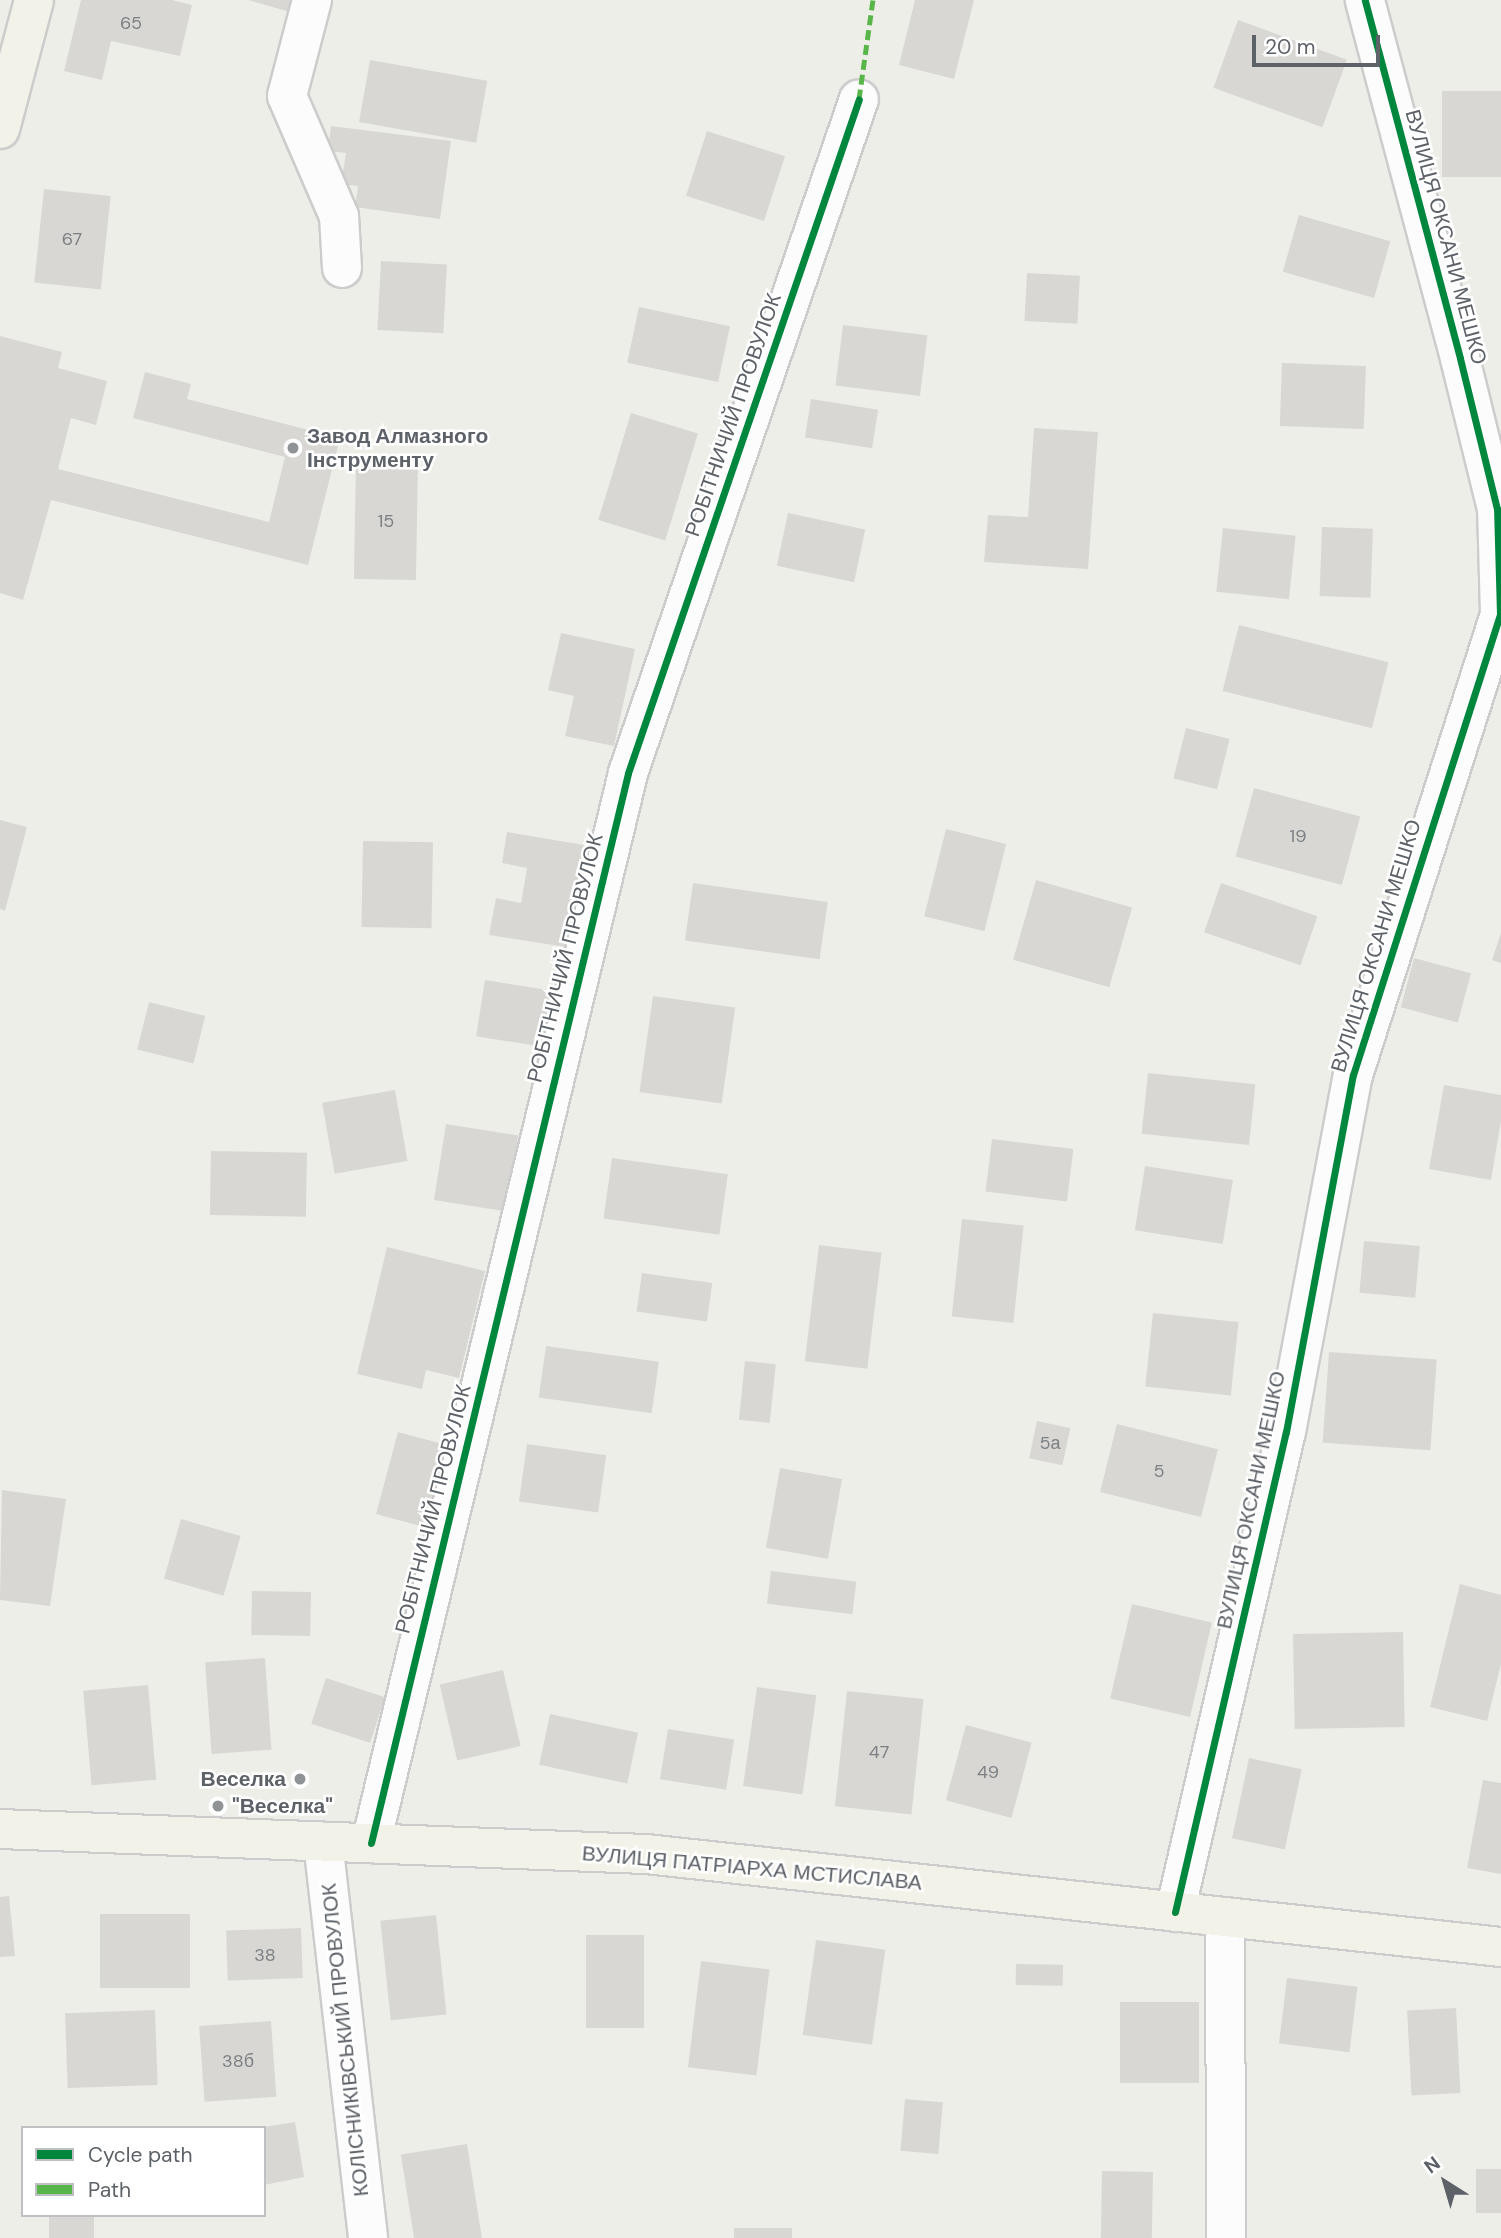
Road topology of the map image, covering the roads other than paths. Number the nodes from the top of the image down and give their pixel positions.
1 (34, 0) edge
2 (312, 0) edge
3 (1365, 0) edge
4 (859, 99) dead end
5 (0, 130) edge
6 (342, 268) dead end
7 (0, 1829) edge
8 (323, 1842) junction
9 (371, 1843) junction
10 (1175, 1912) junction
11 (1225, 1917) junction
12 (1501, 1947) edge
13 (368, 2238) edge
14 (1226, 2238) edge

1 - 5 main road
2 - 6 street
3 - 10 street, ВУЛИЦЯ ОКСАНИ МЕШКО
4 - 9 street, РОБІТНИЧИЙ ПРОВУЛОК
7 - 8 main road, ВУЛИЦЯ ПАТРІАРХА МСТИСЛАВА
8 - 9 main road, ВУЛИЦЯ ПАТРІАРХА МСТИСЛАВА
8 - 13 street, КОЛІСНИКІВСЬКИЙ ПРОВУЛОК
9 - 10 main road, ВУЛИЦЯ ПАТРІАРХА МСТИСЛАВА
10 - 11 main road, ВУЛИЦЯ ПАТРІАРХА МСТИСЛАВА
11 - 12 main road, ВУЛИЦЯ ПАТРІАРХА МСТИСЛАВА
11 - 14 street

